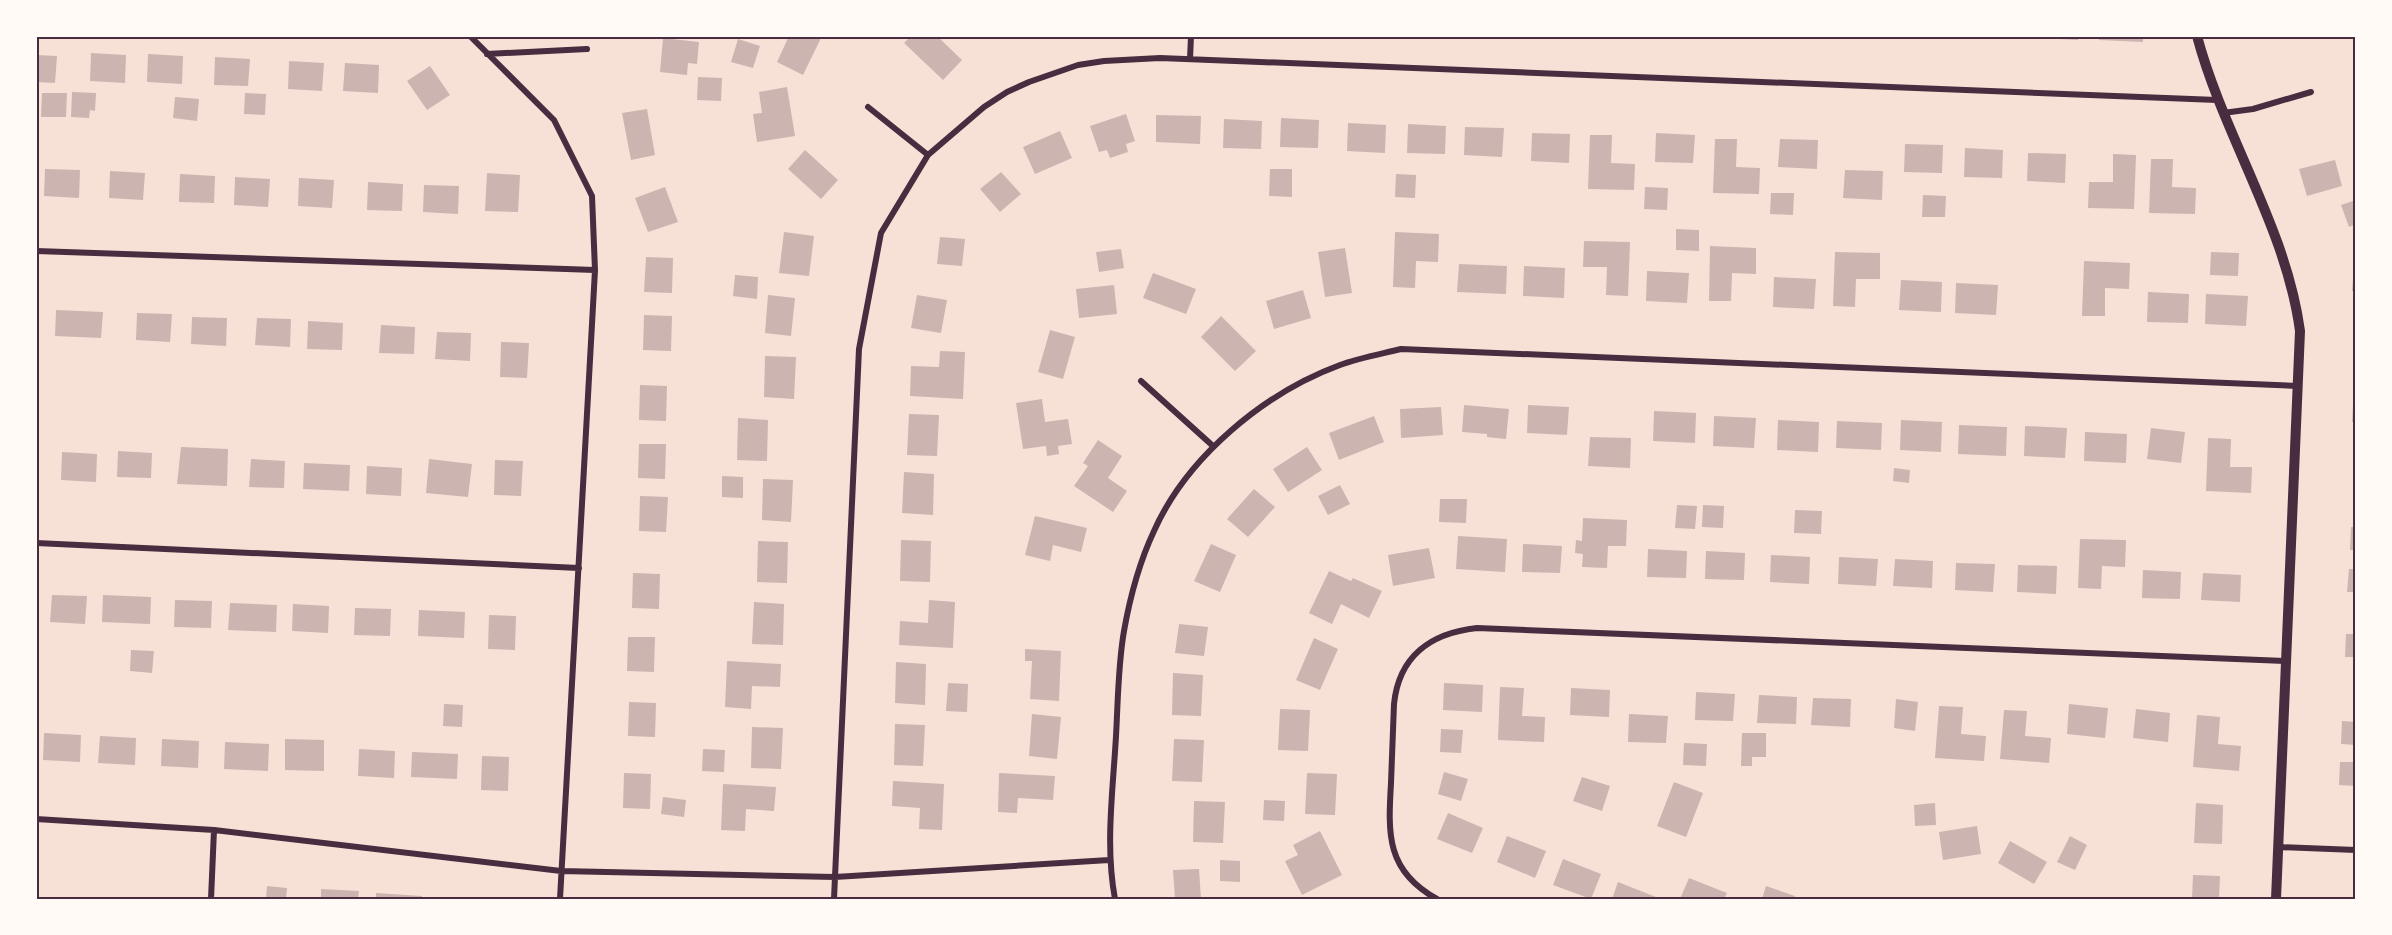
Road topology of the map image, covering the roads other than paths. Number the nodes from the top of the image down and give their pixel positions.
1 (470, 36) edge
2 (1191, 36) edge
3 (2197, 36) edge
4 (587, 48) dead end
5 (488, 54) junction
6 (1190, 59) junction
7 (2312, 92) dead end
8 (2217, 100) junction
9 (868, 107) dead end
10 (2223, 114) junction
11 (928, 155) junction
12 (36, 251) edge
13 (595, 270) junction
14 (1142, 381) dead end
15 (2298, 386) junction
16 (1213, 446) junction
17 (36, 543) edge
18 (579, 568) junction
19 (2285, 661) junction
20 (36, 819) edge
21 (214, 830) junction
22 (2278, 847) junction
23 (2356, 850) edge
24 (1109, 860) junction
25 (561, 871) junction
26 (835, 877) junction
27 (211, 899) edge
28 (560, 899) edge
29 (834, 899) edge
30 (1115, 899) edge
31 (1437, 899) edge
32 (2276, 899) edge

1 - 5 street
2 - 6 street
3 - 8 street
4 - 5 street
5 - 13 street
6 - 8 street
6 - 11 street
7 - 10 street
8 - 10 street
9 - 11 street
10 - 15 street
11 - 26 street
12 - 13 street
13 - 18 street
14 - 16 street
15 - 16 street
15 - 19 street
16 - 24 street
17 - 18 street
18 - 25 street
19 - 22 street
19 - 31 street
20 - 21 street
21 - 25 street
21 - 27 street
22 - 23 street
22 - 32 street
24 - 26 street
24 - 30 street
25 - 26 street
25 - 28 street
26 - 29 street

